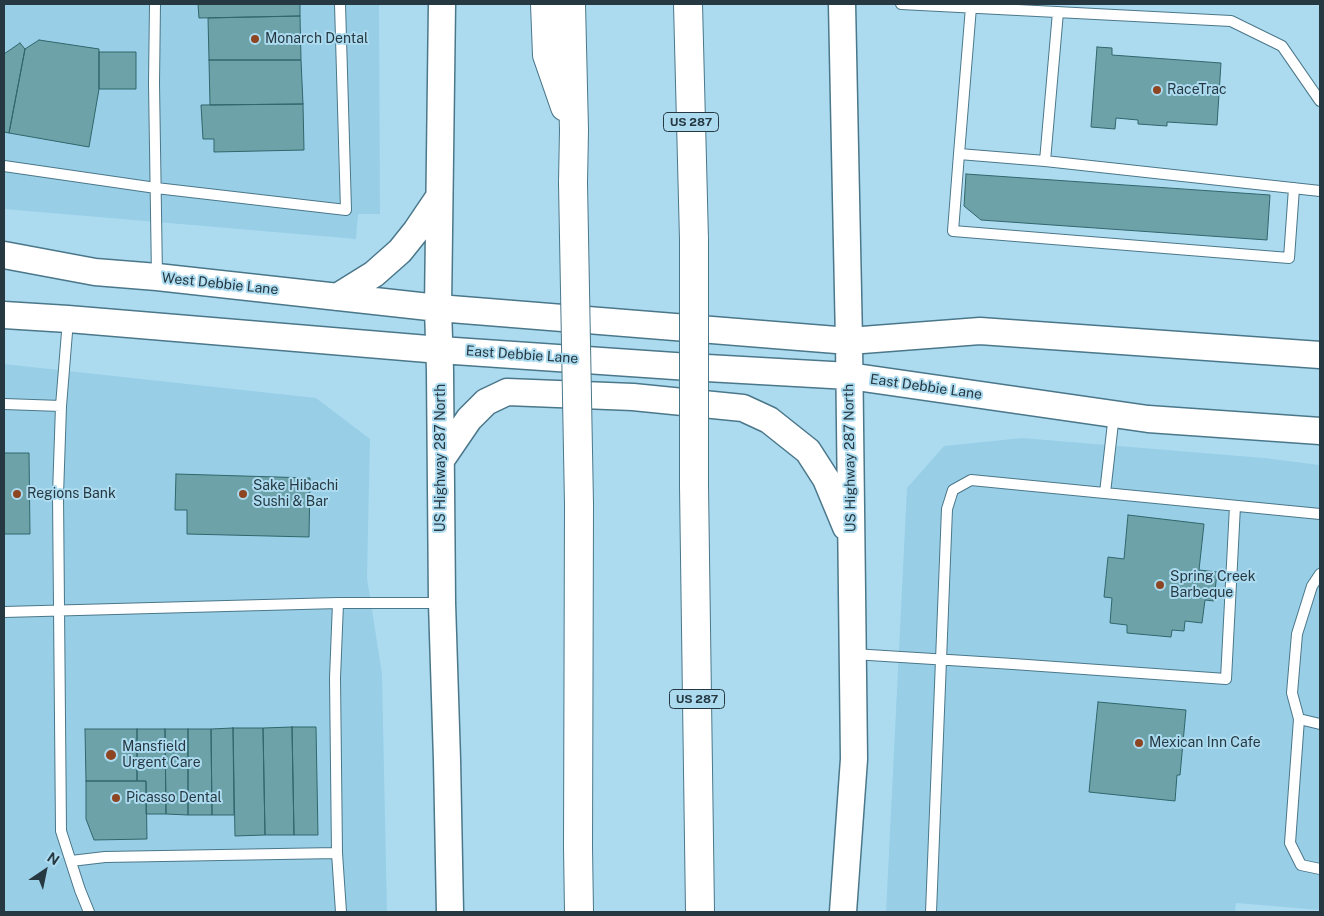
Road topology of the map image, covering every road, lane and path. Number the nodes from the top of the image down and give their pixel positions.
1 (155, 4) edge
2 (340, 4) edge
3 (442, 4) edge
4 (545, 4) edge
5 (571, 4) edge
6 (688, 4) edge
7 (842, 4) edge
8 (901, 4) edge
9 (971, 7) junction
10 (1058, 12) junction
11 (1320, 101) edge
12 (574, 130) junction
13 (959, 154) junction
14 (1045, 161) junction
15 (4, 166) edge
16 (156, 188) junction
17 (1294, 188) junction
18 (1320, 191) edge
19 (439, 197) junction
20 (4, 255) edge
21 (157, 277) junction
22 (336, 297) junction
23 (438, 308) junction
24 (4, 316) edge
25 (68, 320) junction
26 (849, 340) junction
27 (440, 350) junction
28 (1320, 355) edge
29 (850, 376) junction
30 (4, 404) edge
31 (61, 406) junction
32 (1114, 414) junction
33 (1320, 431) edge
34 (441, 460) junction
35 (1105, 493) junction
36 (1235, 506) junction
37 (1320, 514) edge
38 (851, 540) junction
39 (1320, 574) edge
40 (442, 602) junction
41 (338, 603) junction
42 (60, 610) junction
43 (4, 612) edge
44 (853, 654) junction
45 (941, 659) junction
46 (1300, 718) junction
47 (1320, 724) edge
48 (578, 847) junction
49 (338, 853) junction
50 (71, 861) junction
51 (1320, 869) edge
52 (89, 912) edge
53 (340, 912) edge
54 (450, 912) edge
55 (571, 912) edge
56 (579, 912) edge
57 (700, 912) edge
58 (843, 912) edge
59 (931, 912) edge

1 - 16 lane
2 - 16 lane
3 - 19 main road, US Highway 287 North
4 - 12 highway
5 - 12 highway
6 - 57 highway, US 287, bridge
7 - 26 main road, US Highway 287 North
8 - 9 lane
9 - 10 lane
9 - 13 lane
10 - 11 lane
10 - 14 lane
12 - 48 highway, bridge
13 - 14 lane
13 - 17 lane
14 - 17 lane
15 - 16 lane
16 - 21 lane
17 - 18 lane
19 - 22 main road
19 - 23 main road, US Highway 287 North
20 - 21 main road, West Debbie Lane
21 - 22 main road, West Debbie Lane
22 - 23 main road, West Debbie Lane
23 - 26 main road
23 - 27 main road, US Highway 287 North
24 - 25 main road
25 - 27 main road
25 - 31 lane
26 - 28 main road
26 - 29 main road, US Highway 287 North
27 - 29 main road, East Debbie Lane
27 - 34 main road, US Highway 287 North
29 - 32 main road, East Debbie Lane
29 - 38 main road, US Highway 287 North
30 - 31 lane
31 - 42 lane
32 - 33 main road, East Debbie Lane
32 - 35 lane
34 - 38 main road
34 - 40 main road, US Highway 287 North
35 - 36 lane
35 - 45 lane
36 - 37 lane
36 - 45 lane
38 - 44 main road, US Highway 287 North
39 - 46 lane
40 - 41 lane
40 - 54 main road, US Highway 287 North
41 - 42 lane
41 - 49 lane
42 - 43 lane
42 - 50 lane
44 - 45 lane
44 - 58 main road, US Highway 287 North
45 - 59 lane
46 - 47 lane
46 - 51 lane
48 - 55 highway
48 - 56 highway
49 - 50 lane
49 - 53 lane
50 - 52 lane

